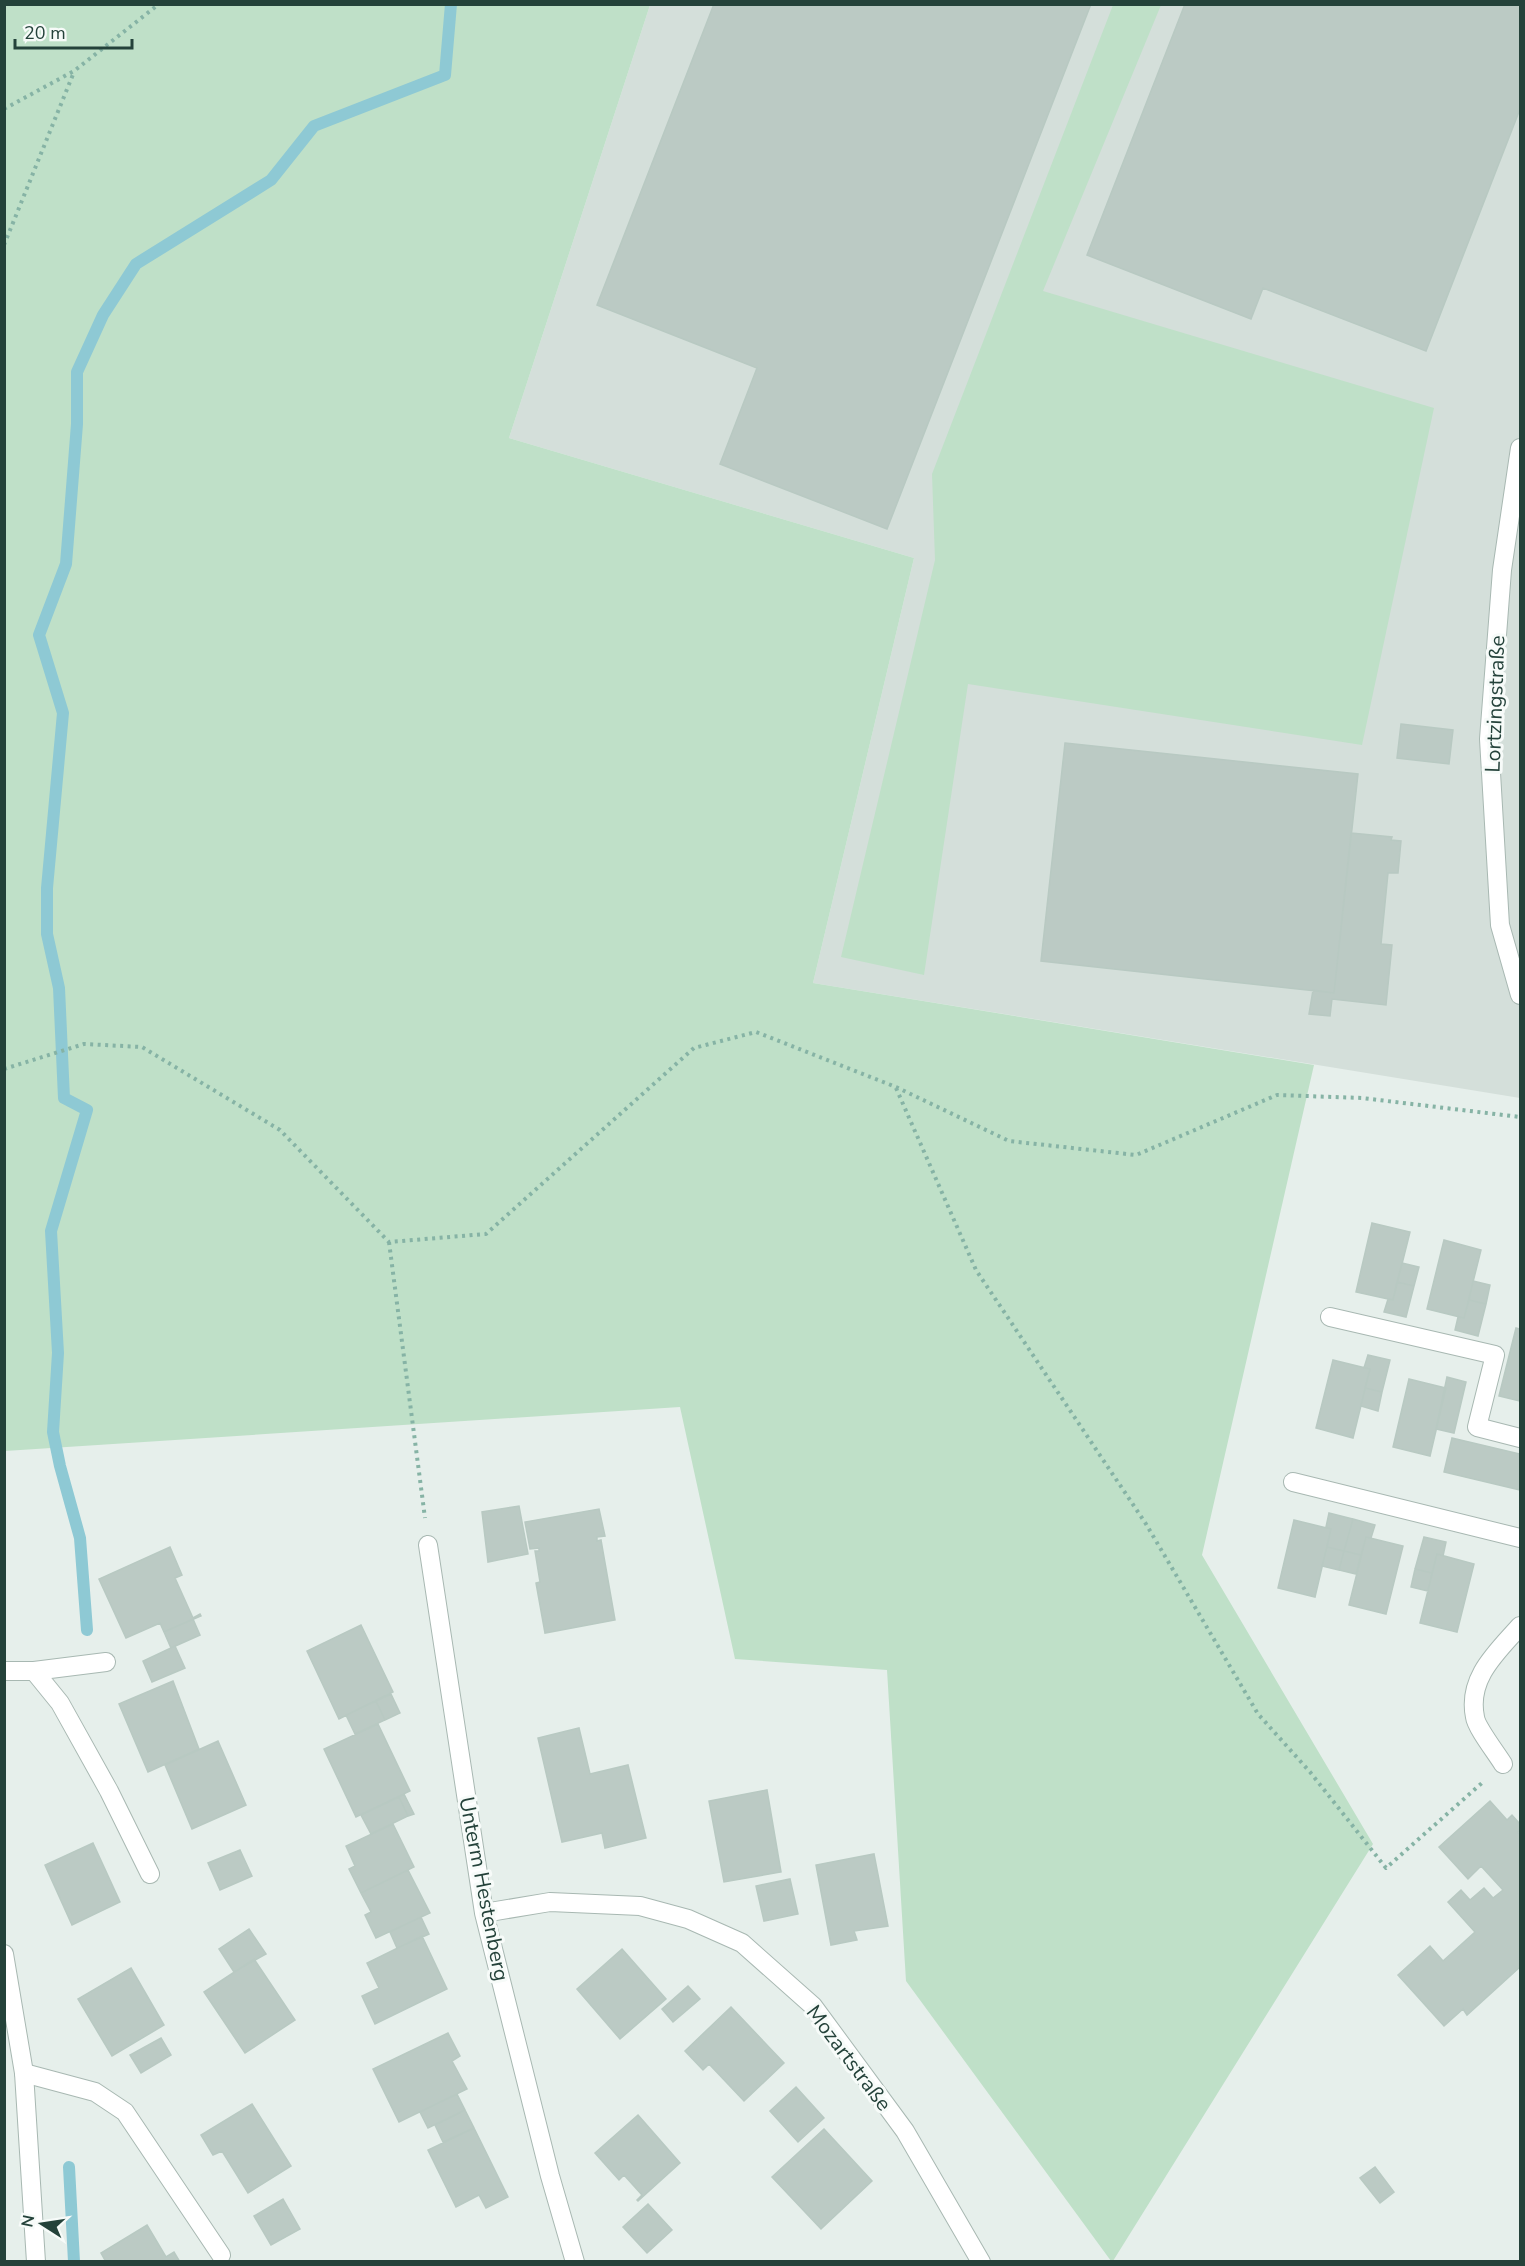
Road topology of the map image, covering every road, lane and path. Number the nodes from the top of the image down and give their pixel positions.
1 (159, 4) edge
2 (74, 71) junction
3 (4, 109) edge
4 (4, 245) edge
5 (1521, 448) edge
6 (1521, 995) edge
7 (4, 1069) edge
8 (896, 1087) junction
9 (1521, 1117) edge
10 (389, 1242) junction
11 (1330, 1317) dead end
12 (1521, 1438) edge
13 (1293, 1482) dead end
14 (1521, 1538) edge
15 (428, 1545) joint
16 (1521, 1626) edge
17 (106, 1662) dead end
18 (4, 1671) edge
19 (34, 1671) junction
20 (1503, 1764) joint
21 (150, 1874) dead end
22 (484, 1913) junction
23 (4, 1954) edge
24 (24, 2073) junction
25 (221, 2255) dead end
26 (36, 2262) edge
27 (576, 2262) edge
28 (981, 2262) edge

1 - 2 path
2 - 3 path
2 - 4 path
5 - 6 street, Lortzingstraße
7 - 10 path
8 - 9 path
8 - 10 path
8 - 20 path
10 - 15 path
11 - 12 street
13 - 14 street
15 - 22 street, Unterm Hestenberg
16 - 20 street
17 - 19 street
18 - 19 street
19 - 21 street
22 - 27 street, Unterm Hestenberg
22 - 28 street, Mozartstraße
23 - 24 street
24 - 25 street
24 - 26 street

